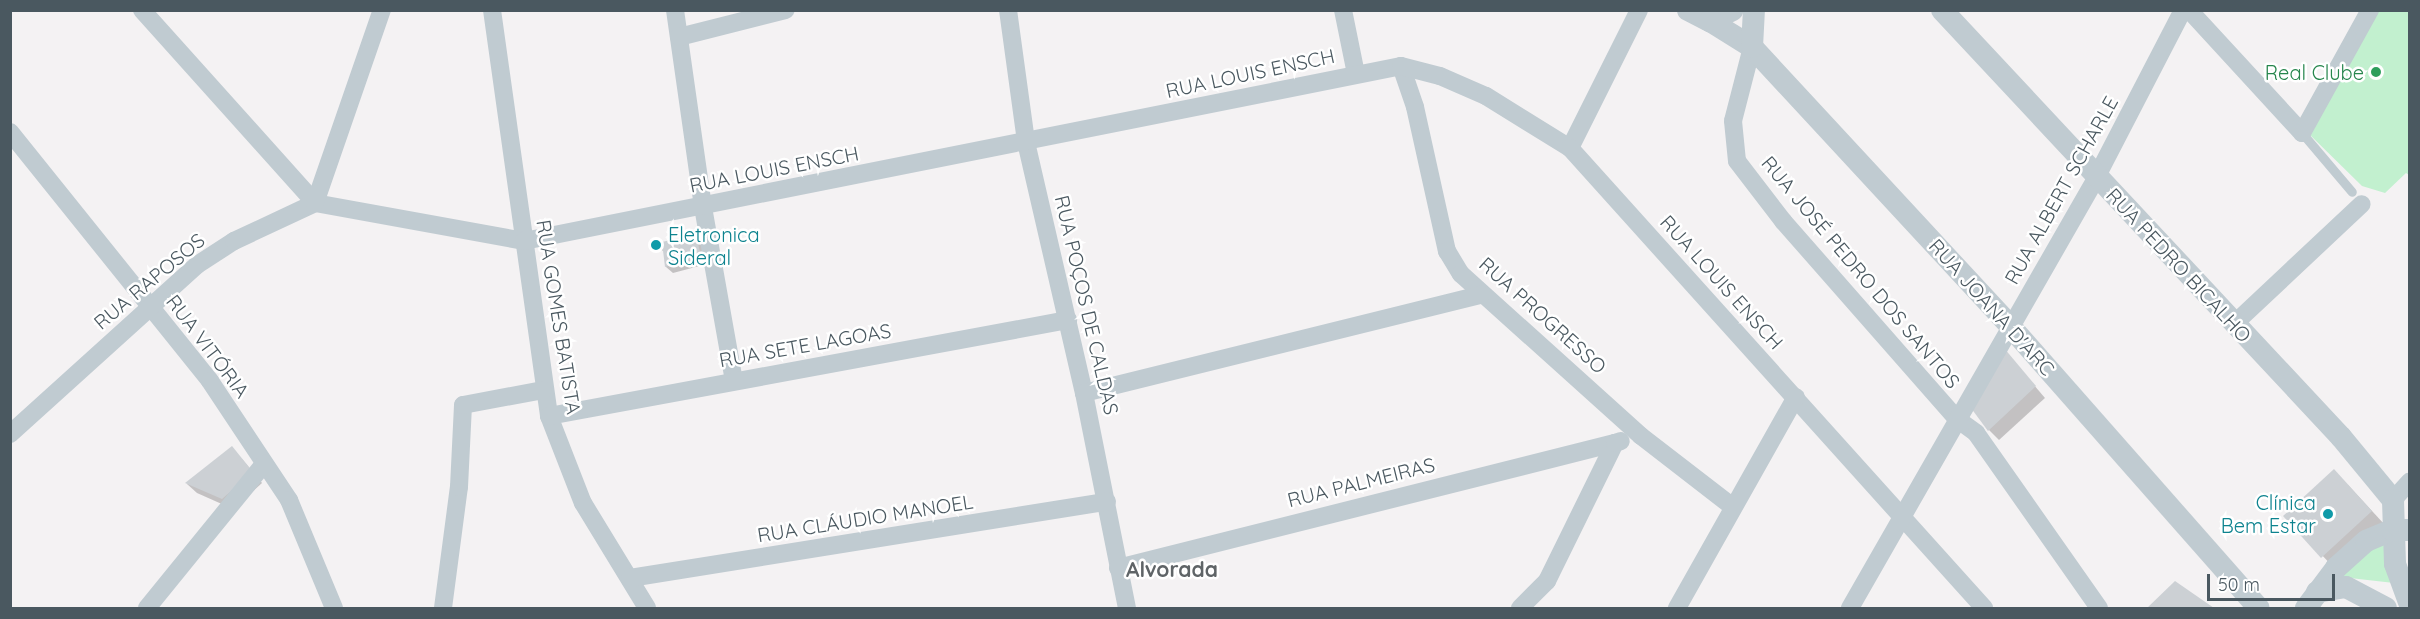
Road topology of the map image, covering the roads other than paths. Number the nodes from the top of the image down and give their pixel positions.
1 (142, 10) edge
2 (382, 10) edge
3 (492, 10) edge
4 (675, 10) edge
5 (786, 10) edge
6 (1008, 10) edge
7 (1343, 10) edge
8 (1639, 10) edge
9 (1688, 10) edge
10 (1733, 10) edge
11 (1754, 10) edge
12 (1942, 10) edge
13 (2183, 10) edge
14 (2189, 10) edge
15 (2370, 10) edge
16 (1710, 21) junction
17 (679, 37) junction
18 (1752, 47) junction
19 (1401, 66) junction
20 (1356, 75) junction
21 (10, 132) edge
22 (2302, 133) junction
23 (1026, 142) junction
24 (1570, 148) junction
25 (2097, 176) junction
26 (2357, 198) joint
27 (315, 203) junction
28 (703, 207) junction
29 (524, 241) junction
30 (1481, 295) junction
31 (149, 305) junction
32 (1068, 320) junction
33 (2234, 324) junction
34 (2010, 326) junction
35 (734, 381) junction
36 (543, 390) junction
37 (1084, 393) junction
38 (1796, 397) junction
39 (549, 416) junction
40 (1957, 419) junction
41 (10, 435) edge
42 (1641, 436) junction
43 (1615, 443) junction
44 (264, 464) junction
45 (2409, 481) edge
46 (2393, 500) junction
47 (1107, 502) junction
48 (1732, 507) junction
49 (1901, 517) junction
50 (2401, 530) edge
51 (1118, 568) junction
52 (630, 578) junction
53 (2311, 600) edge
54 (2409, 605) edge
55 (147, 609) edge
56 (334, 609) edge
57 (443, 609) edge
58 (647, 609) edge
59 (1127, 609) edge
60 (1520, 609) edge
61 (1677, 609) edge
62 (1850, 609) edge
63 (1984, 609) edge
64 (2099, 609) edge
65 (2259, 609) edge
66 (2386, 609) edge

1 - 27 street
2 - 27 street
3 - 29 street, RUA GOMES BATISTA
4 - 17 street
5 - 17 street
6 - 23 street, RUA POÇOS DE CALDAS
7 - 20 street
8 - 24 street
9 - 16 street, RUA JOANA D'ARC
10 - 16 street
11 - 18 street
12 - 25 street, RUA PEDRO BICALHO
13 - 25 street, RUA ALBERT SCHARLE
14 - 22 street
15 - 22 street
16 - 18 street, RUA JOANA D'ARC
17 - 28 street
18 - 34 street, RUA JOANA D'ARC
18 - 40 street, RUA JOSÉ PEDRO DOS SANTOS
19 - 20 street, RUA LOUIS ENSCH
19 - 24 street, RUA LOUIS ENSCH
19 - 30 street, RUA PROGRESSO
20 - 23 street, RUA LOUIS ENSCH
21 - 31 street, RUA VITÓRIA
22 - 26 lane
23 - 28 street, RUA LOUIS ENSCH
23 - 32 street, RUA POÇOS DE CALDAS
24 - 38 street, RUA LOUIS ENSCH
25 - 33 street, RUA PEDRO BICALHO
25 - 34 street, RUA ALBERT SCHARLE
26 - 33 street
27 - 29 street, RUA LOUIS ENSCH
27 - 31 street, RUA RAPOSOS
28 - 29 street, RUA LOUIS ENSCH
28 - 35 street
29 - 36 street, RUA GOMES BATISTA
30 - 37 street
30 - 42 street, RUA PROGRESSO
31 - 41 street, RUA RAPOSOS
31 - 44 street, RUA VITÓRIA
32 - 35 street, RUA SETE LAGOAS
32 - 37 street, RUA POÇOS DE CALDAS
33 - 46 street, RUA PEDRO BICALHO
34 - 40 street, RUA ALBERT SCHARLE
34 - 65 street, RUA JOANA D'ARC
35 - 39 street, RUA SETE LAGOAS
36 - 39 street, RUA GOMES BATISTA
36 - 57 street
37 - 47 street, RUA POÇOS DE CALDAS
38 - 48 street
38 - 49 street, RUA LOUIS ENSCH
39 - 52 street, RUA GOMES BATISTA
40 - 49 street, RUA ALBERT SCHARLE
40 - 64 street, RUA JOSÉ PEDRO DOS SANTOS
42 - 43 street, RUA PALMEIRAS
42 - 48 street, RUA PROGRESSO
43 - 51 street, RUA PALMEIRAS
43 - 60 street
44 - 55 street
44 - 56 street, RUA VITÓRIA
45 - 46 street
46 - 50 street
47 - 51 street, RUA POÇOS DE CALDAS
47 - 52 street, RUA CLÁUDIO MANOEL
48 - 61 street
49 - 62 street, RUA ALBERT SCHARLE
49 - 63 street, RUA LOUIS ENSCH
50 - 53 street
50 - 54 street
51 - 59 street, RUA POÇOS DE CALDAS
52 - 58 street, RUA GOMES BATISTA
53 - 66 street

